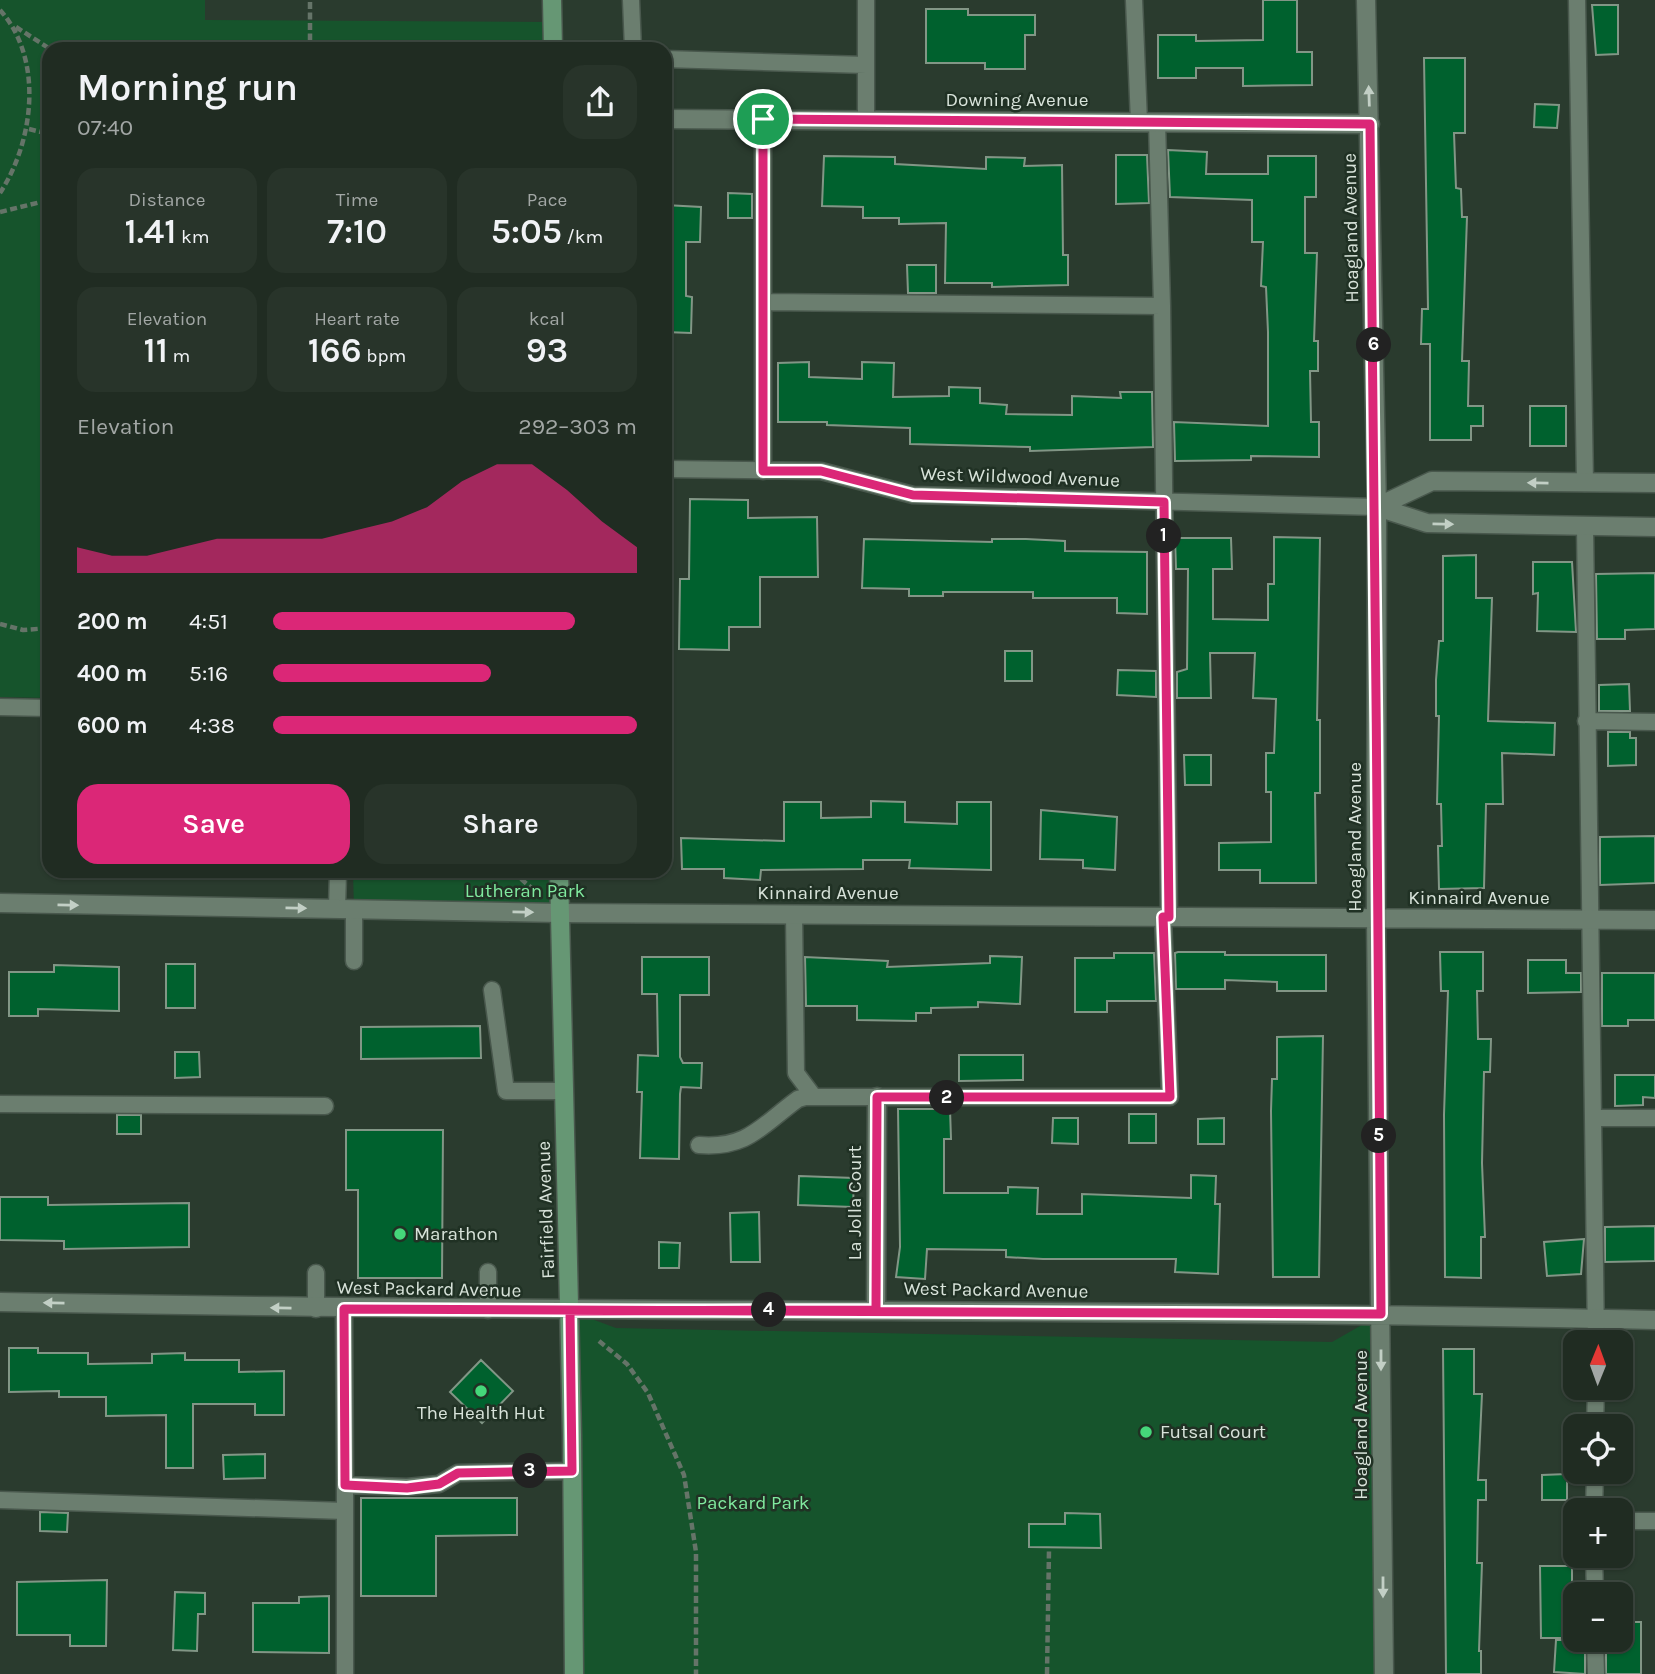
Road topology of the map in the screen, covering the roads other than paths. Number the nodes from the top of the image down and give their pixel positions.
1 (552, 0) edge
2 (631, 0) edge
3 (866, 0) edge
4 (1134, 0) edge
5 (1366, 0) edge
6 (1577, 0) edge
7 (553, 42) edge
8 (633, 42) edge
9 (672, 59) edge
10 (866, 65) junction
11 (672, 119) edge
12 (763, 119) junction
13 (866, 120) junction
14 (1148, 122) junction
15 (1370, 124) junction
16 (764, 302) junction
17 (1162, 306) junction
18 (672, 469) edge
19 (763, 471) junction
20 (1585, 483) junction
21 (1655, 483) edge
22 (1164, 502) junction
23 (1377, 507) junction
24 (1585, 527) junction
25 (1655, 527) edge
26 (0, 707) edge
27 (42, 708) edge
28 (1586, 721) junction
29 (1655, 722) edge
30 (339, 878) edge
31 (559, 878) edge
32 (0, 903) edge
33 (345, 909) junction
34 (559, 913) junction
35 (794, 914) junction
36 (1166, 917) junction
37 (1376, 919) junction
38 (1588, 920) junction
39 (1655, 920) edge
40 (355, 961) dead end
41 (492, 990) dead end
42 (564, 1091) junction
43 (814, 1097) junction
44 (877, 1097) junction
45 (0, 1104) edge
46 (325, 1107) dead end
47 (1594, 1118) junction
48 (1655, 1118) edge
49 (699, 1144) dead end
50 (488, 1272) dead end
51 (316, 1273) dead end
52 (0, 1302) edge
53 (316, 1309) junction
54 (344, 1309) junction
55 (488, 1310) junction
56 (876, 1310) junction
57 (570, 1311) junction
58 (1381, 1314) junction
59 (1597, 1319) junction
60 (1655, 1320) edge
61 (1597, 1330) edge
62 (572, 1471) junction
63 (345, 1485) junction
64 (0, 1500) edge
65 (345, 1510) junction
66 (1633, 1521) edge
67 (1655, 1521) edge
68 (1595, 1652) edge
69 (345, 1674) edge
70 (574, 1674) edge
71 (1384, 1674) edge
72 (1596, 1674) edge

1 - 7 main road
2 - 8 lane
3 - 10 lane
4 - 14 lane
15 -> 5 street, Hoagland Avenue
6 - 20 lane
9 - 10 lane
10 - 13 lane
11 - 12 street, Downing Avenue
12 - 13 street, Downing Avenue
12 - 16 lane
13 - 14 street, Downing Avenue
14 - 15 street, Downing Avenue
14 - 17 lane
15 - 23 street, Hoagland Avenue
16 - 17 lane
16 - 19 lane
17 - 22 lane
18 - 19 lane, West Wildwood Avenue
19 - 22 lane, West Wildwood Avenue
20 - 21 street, West Wildwood Avenue
20 -> 23 street, West Wildwood Avenue
22 - 23 lane, West Wildwood Avenue
22 - 36 lane
23 -> 24 street, West Wildwood Avenue
23 - 37 street, Hoagland Avenue
24 - 25 street, West Wildwood Avenue
24 - 28 lane
26 - 27 lane
28 - 29 lane
28 - 38 lane
30 - 33 lane
31 - 34 main road, Fairfield Avenue
32 -> 33 street, Kinnaird Avenue
33 -> 34 street, Kinnaird Avenue
33 - 40 lane
34 - 35 street, Kinnaird Avenue
34 - 42 main road, Fairfield Avenue
35 - 36 street, Kinnaird Avenue
35 - 43 lane
36 - 37 street, Kinnaird Avenue
36 - 44 lane
37 - 38 street, Kinnaird Avenue
37 - 58 street, Hoagland Avenue
38 - 39 street, Kinnaird Avenue
38 - 47 lane
41 - 42 lane
42 - 57 main road, Fairfield Avenue
43 - 44 lane
43 - 49 lane
44 - 56 street, La Jolla Court
45 - 46 lane
47 - 48 lane
47 - 59 lane
50 - 55 lane
51 - 53 lane
53 -> 52 street, West Packard Avenue
53 - 54 street, West Packard Avenue
54 - 55 street, West Packard Avenue
54 - 63 lane
55 - 57 street, West Packard Avenue
56 - 57 street, West Packard Avenue
56 - 58 street, West Packard Avenue
57 - 62 main road, Fairfield Avenue
58 - 59 street, West Packard Avenue
58 -> 71 street, Hoagland Avenue
59 - 60 street, West Packard Avenue
59 - 61 lane
62 - 63 lane
62 - 70 main road, Fairfield Avenue
63 - 65 lane
64 - 65 lane
65 - 69 lane
66 - 67 lane
68 - 72 lane

